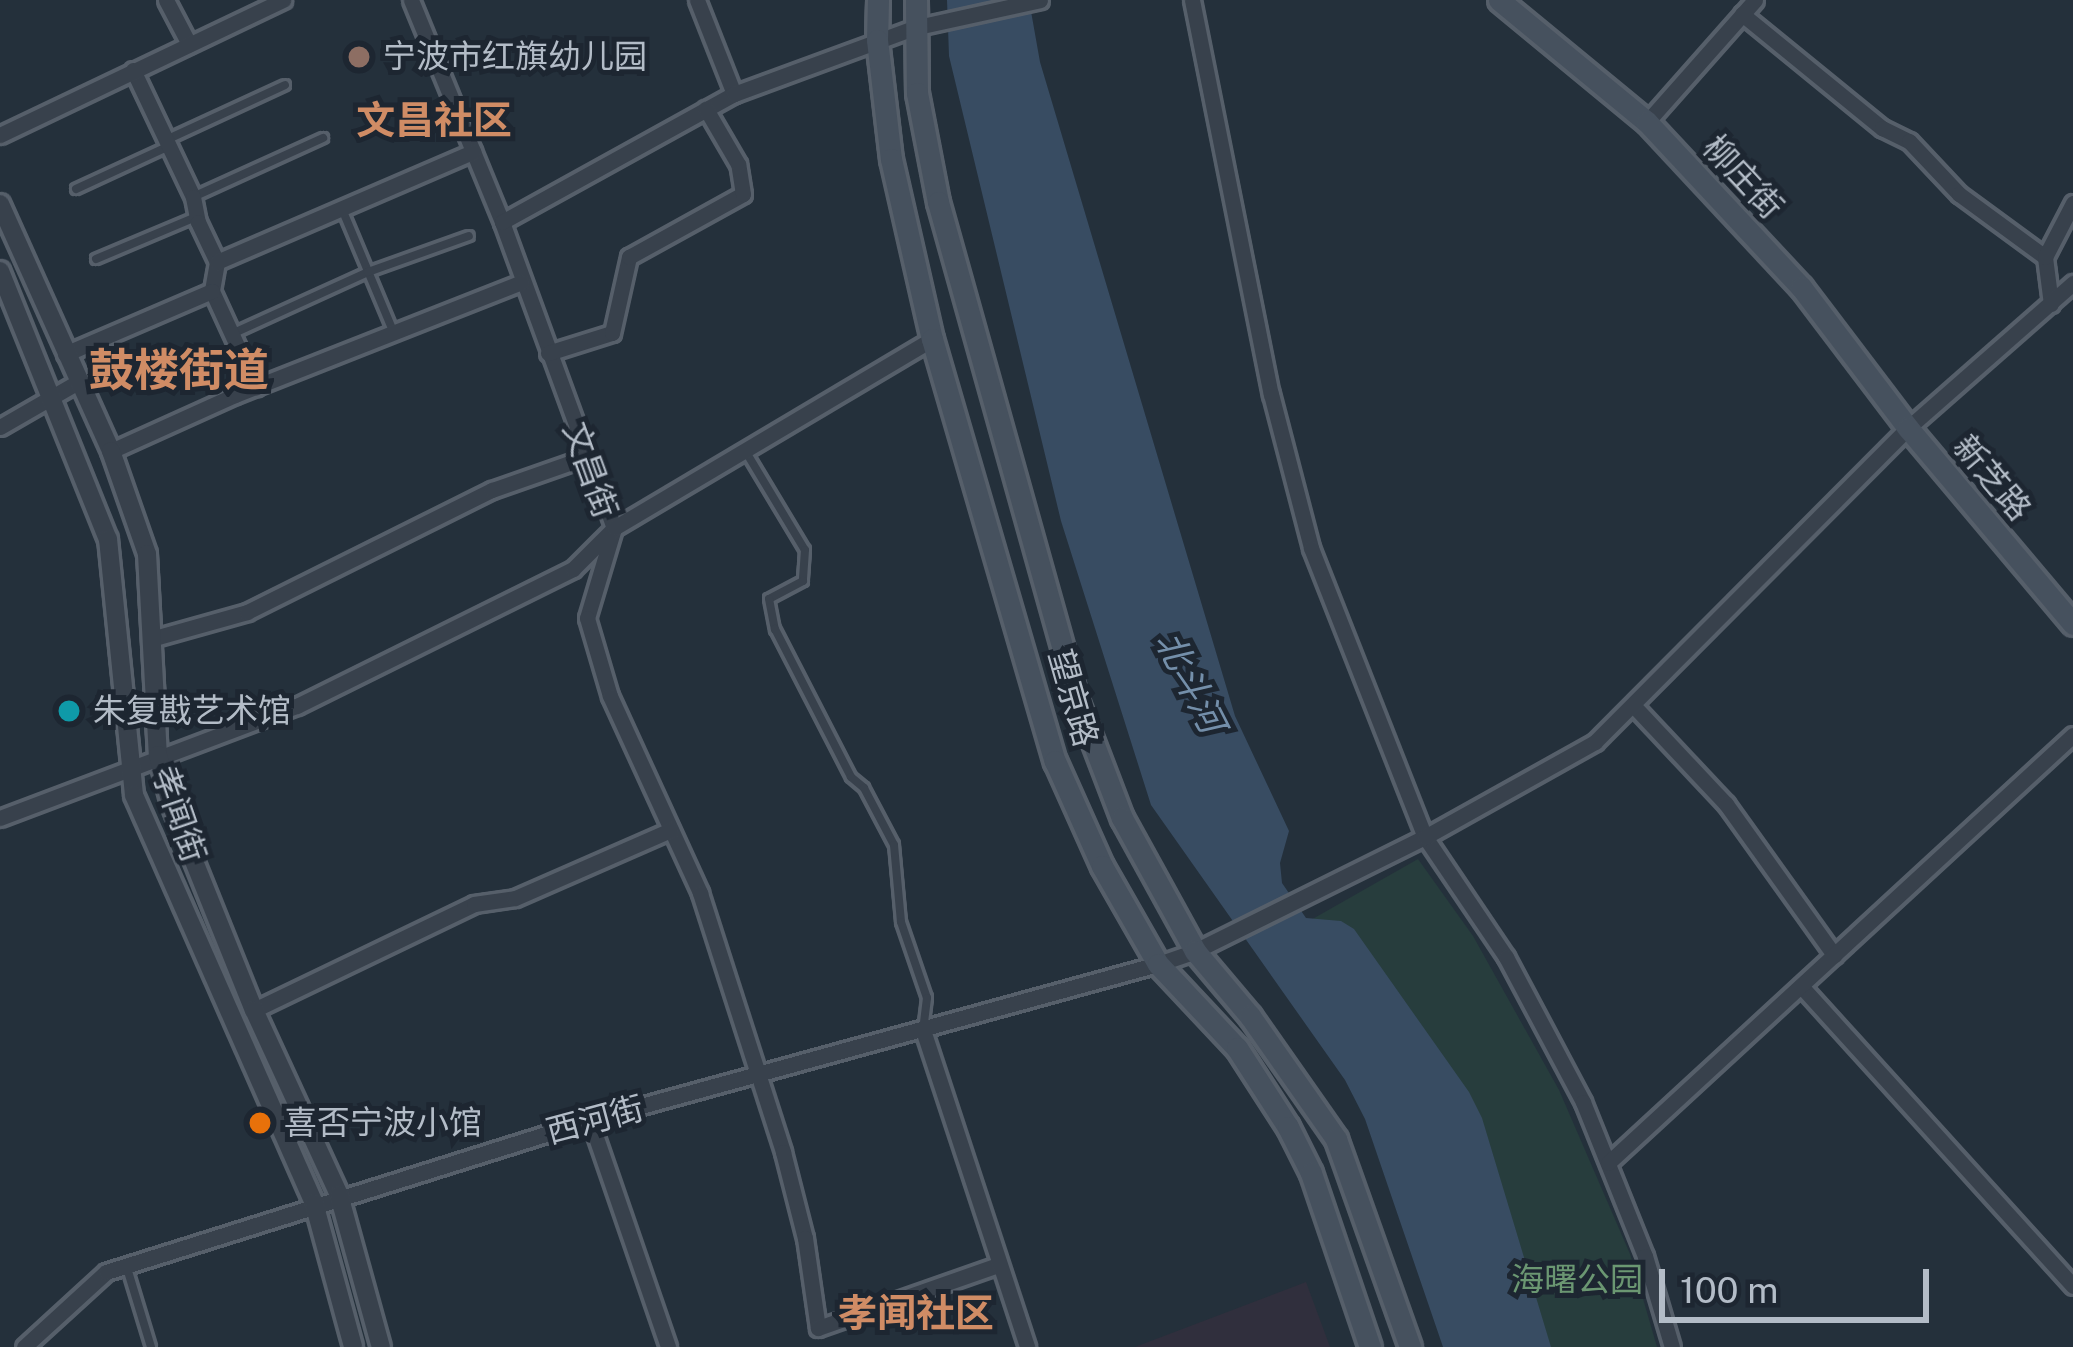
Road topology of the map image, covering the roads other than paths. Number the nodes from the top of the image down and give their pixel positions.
1 (166, 0) edge
2 (411, 0) edge
3 (697, 0) edge
4 (878, 0) edge
5 (916, 0) edge
6 (1040, 0) edge
7 (1192, 0) edge
8 (1499, 0) edge
9 (1755, 0) edge
10 (276, 2) edge
11 (1742, 14) junction
12 (913, 28) junction
13 (877, 40) junction
14 (188, 44) junction
15 (133, 70) junction
16 (285, 85) dead end
17 (734, 94) junction
18 (706, 110) junction
19 (1647, 122) junction
20 (0, 134) edge
21 (323, 138) dead end
22 (167, 143) junction
23 (473, 152) junction
24 (76, 189) dead end
25 (194, 196) junction
26 (2073, 203) edge
27 (0, 204) edge
28 (342, 209) junction
29 (197, 217) junction
30 (502, 222) junction
31 (469, 236) dead end
32 (2045, 257) junction
33 (96, 259) dead end
34 (218, 262) junction
35 (0, 272) edge
36 (368, 272) junction
37 (522, 282) junction
38 (2073, 283) edge
39 (212, 291) junction
40 (2051, 304) junction
41 (393, 332) junction
42 (234, 333) junction
43 (932, 339) junction
44 (548, 353) junction
45 (65, 354) junction
46 (78, 382) junction
47 (256, 387) junction
48 (53, 395) junction
49 (0, 427) edge
50 (1907, 428) junction
51 (111, 452) junction
52 (746, 452) junction
53 (586, 457) junction
54 (614, 528) junction
55 (2069, 611) edge
56 (151, 639) junction
57 (1633, 705) junction
58 (2073, 735) edge
59 (158, 754) junction
60 (131, 765) junction
61 (0, 818) edge
62 (671, 830) junction
63 (1425, 836) junction
64 (1195, 951) junction
65 (1834, 955) junction
66 (1158, 964) junction
67 (1801, 986) junction
68 (254, 1010) junction
69 (923, 1030) junction
70 (758, 1078) junction
71 (590, 1120) junction
72 (1608, 1163) junction
73 (339, 1195) junction
74 (314, 1203) junction
75 (998, 1265) junction
76 (126, 1266) junction
77 (2073, 1286) edge
78 (24, 1347) edge
79 (151, 1347) edge
80 (352, 1347) edge
81 (381, 1347) edge
82 (668, 1347) edge
83 (1027, 1347) edge
84 (1370, 1347) edge
85 (1410, 1347) edge
86 (1672, 1347) edge

1 - 14 street
2 - 23 street, 文昌街
3 - 17 street
4 - 13 main road, 望京路
5 - 12 main road, 望京路
6 - 12 street
7 - 63 street
8 - 19 main road, 柳庄街
9 - 11 street
10 - 14 street
11 - 19 street
11 - 32 street
12 - 13 street
12 - 64 main road, 望京路
13 - 17 street
13 - 43 main road, 望京路
14 - 15 street
15 - 20 street
15 - 22 street
16 - 22 lane
17 - 18 street
18 - 30 street
18 - 44 street
19 - 50 main road, 柳庄街
21 - 25 lane
22 - 24 lane
22 - 25 street
23 - 28 street
23 - 30 street, 文昌街
25 - 29 street
26 - 32 street
27 - 45 street, 孝闻街
28 - 34 street
28 - 36 lane
29 - 33 lane
29 - 34 street
30 - 37 street, 文昌街
31 - 36 lane
32 - 40 street
34 - 39 street
35 - 48 street, 孝闻街
36 - 41 lane
36 - 42 lane
37 - 41 street
37 - 44 street, 文昌街
38 - 40 street
39 - 42 street
39 - 45 street
40 - 50 street
41 - 47 street
42 - 47 street
43 - 52 street
43 - 66 main road, 望京路
44 - 53 street, 文昌街
45 - 46 street, 孝闻街
46 - 48 street
46 - 51 street, 孝闻街
47 - 51 street
48 - 49 street
48 - 60 street, 孝闻街
50 - 55 main road, 新芝路
50 - 57 street
51 - 56 street, 孝闻街
52 - 54 street
52 - 69 lane
53 - 54 street, 文昌街
53 - 56 street
54 - 59 street
54 - 62 street, 文昌街
56 - 59 street, 孝闻街
57 - 63 street
57 - 65 street
58 - 65 street
59 - 60 street
59 - 68 street, 孝闻街
60 - 61 street
60 - 74 street, 孝闻街
62 - 68 street
62 - 70 street, 文昌街
63 - 64 street, 西河街
63 - 72 street
64 - 66 street, 西河街
64 - 85 main road, 望京路
65 - 67 street
66 - 69 street, 西河街
66 - 84 main road, 望京路
67 - 72 street
67 - 77 street
68 - 73 street, 孝闻街
69 - 70 street, 西河街
69 - 75 street
70 - 71 street, 西河街
70 - 75 street, 文昌街
71 - 73 street, 西河街
71 - 82 street
72 - 86 street
73 - 74 street, 西河街
73 - 81 street, 孝闻街
74 - 76 street, 西河街
74 - 80 street, 孝闻街
75 - 83 street
76 - 78 street, 西河街
76 - 79 lane

